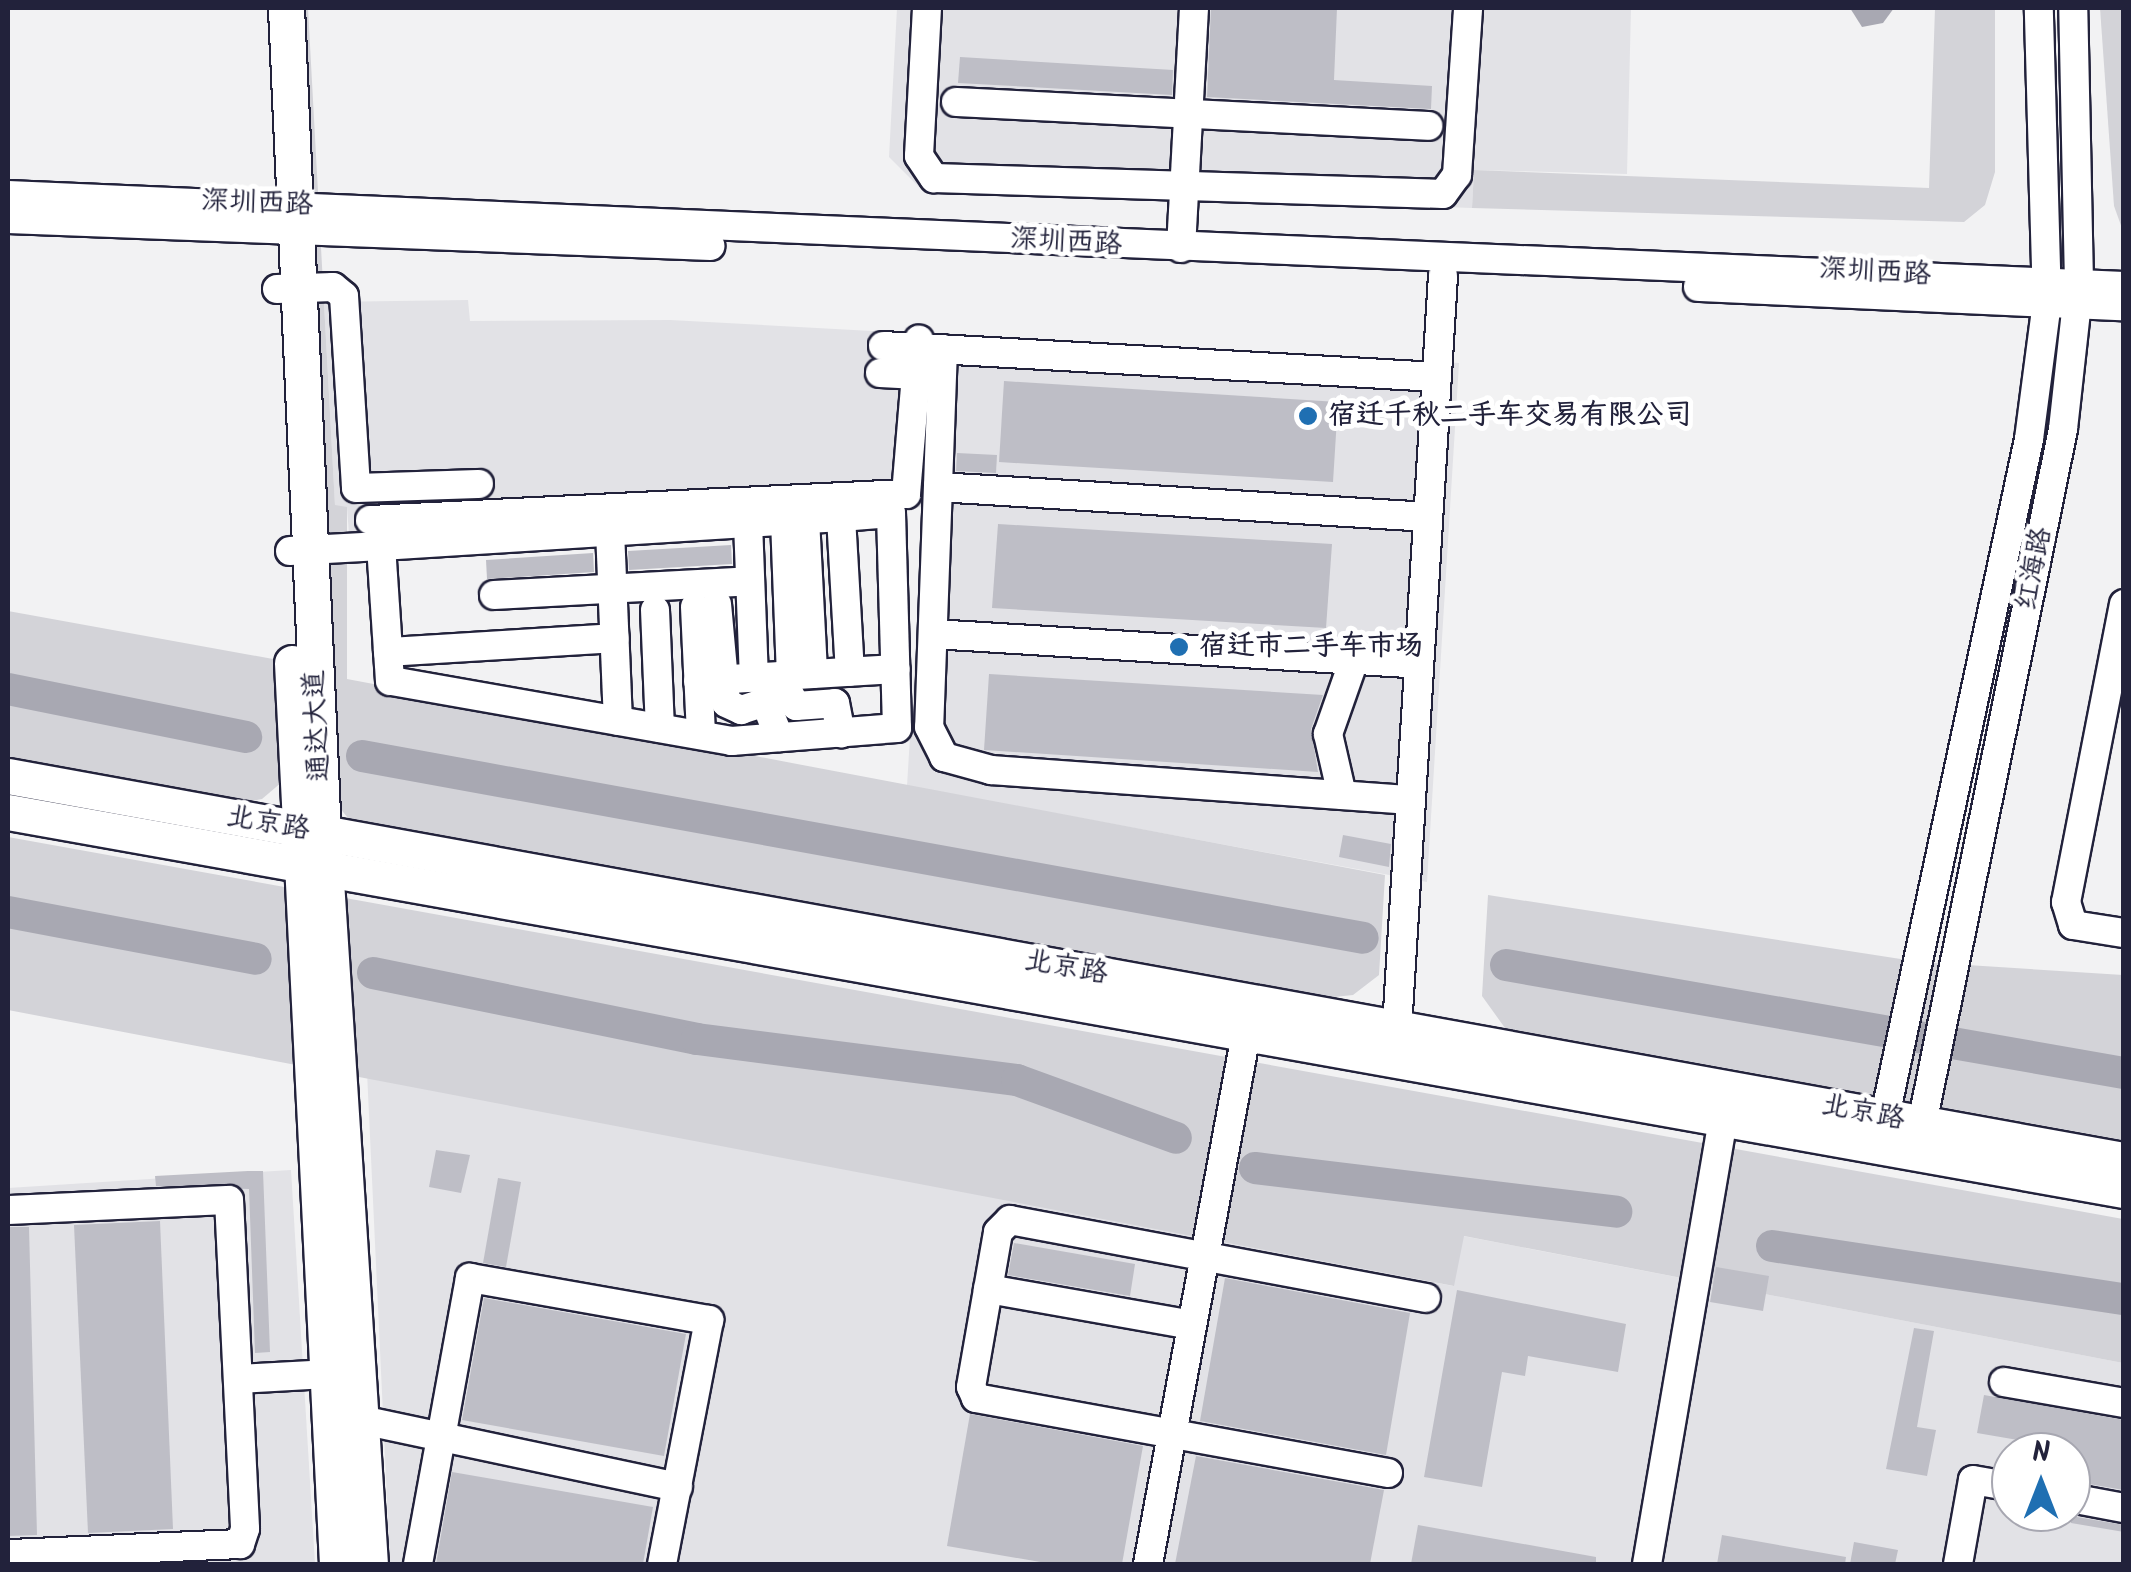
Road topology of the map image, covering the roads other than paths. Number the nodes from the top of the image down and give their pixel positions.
1 (262, 8) edge
2 (286, 8) edge
3 (927, 8) edge
4 (1194, 8) edge
5 (1468, 8) edge
6 (2039, 8) edge
7 (2073, 8) edge
8 (956, 102) dead end
9 (1188, 114) junction
10 (1428, 126) dead end
11 (1184, 188) junction
12 (8, 194) edge
13 (284, 219) junction
14 (8, 220) edge
15 (1181, 248) junction
16 (1443, 275) junction
17 (2124, 286) edge
18 (288, 289) junction
19 (2047, 292) junction
20 (2079, 294) junction
21 (2124, 306) edge
22 (925, 353) junction
23 (882, 360) dead end
24 (1437, 377) junction
25 (479, 484) dead end
26 (438, 486) junction
27 (938, 487) junction
28 (1428, 516) junction
29 (438, 517) junction
30 (841, 517) junction
31 (795, 520) junction
32 (748, 523) junction
33 (610, 531) junction
34 (376, 533) junction
35 (300, 551) junction
36 (787, 571) junction
37 (750, 577) junction
38 (613, 588) junction
39 (494, 594) dead end
40 (2124, 604) edge
41 (706, 606) dead end
42 (655, 610) dead end
43 (933, 634) junction
44 (615, 646) junction
45 (389, 660) junction
46 (1354, 660) junction
47 (1419, 664) junction
48 (889, 670) junction
49 (850, 672) junction
50 (785, 676) junction
51 (710, 681) junction
52 (618, 721) junction
53 (660, 728) junction
54 (840, 733) junction
55 (701, 736) junction
56 (779, 737) junction
57 (8, 776) edge
58 (1342, 795) junction
59 (1411, 800) junction
60 (8, 812) edge
61 (309, 832) junction
62 (312, 868) junction
63 (2124, 933) edge
64 (1397, 1028) junction
65 (1246, 1034) junction
66 (1885, 1116) junction
67 (1723, 1119) junction
68 (1922, 1124) junction
69 (2124, 1160) edge
70 (2124, 1190) edge
71 (8, 1210) edge
72 (1205, 1256) junction
73 (988, 1289) junction
74 (1426, 1298) dead end
75 (1192, 1325) junction
76 (343, 1373) junction
77 (239, 1379) junction
78 (2004, 1382) dead end
79 (2124, 1402) edge
80 (362, 1420) junction
81 (1172, 1434) junction
82 (438, 1436) junction
83 (1388, 1473) dead end
84 (1991, 1483) edge
85 (678, 1487) junction
86 (2091, 1502) edge
87 (2124, 1508) edge
88 (8, 1554) edge
89 (337, 1564) edge
90 (370, 1564) edge
91 (418, 1564) edge
92 (662, 1564) edge
93 (1148, 1564) edge
94 (1648, 1564) edge
95 (1958, 1564) edge

1 - 13 main road, 通达大道
2 - 13 main road, 通达大道
3 - 11 street
4 - 9 street
5 - 11 street
6 - 19 street, 红海路
7 - 20 street, 红海路
8 - 9 street
9 - 10 street
9 - 11 street
11 - 15 street
12 - 13 street, 深圳西路
13 - 14 street, 深圳西路
13 - 15 street, 深圳西路
13 - 16 street, 深圳西路
13 - 18 main road, 通达大道
15 - 19 street, 深圳西路
16 - 19 street, 深圳西路
16 - 24 street
17 - 20 street, 深圳西路
18 - 26 street
18 - 35 main road, 通达大道
19 - 20 street, 深圳西路
19 - 66 street, 红海路
20 - 21 street, 深圳西路
20 - 68 street, 红海路
22 - 23 street
22 - 24 street
22 - 27 street
22 - 29 street
24 - 28 street
25 - 26 street
26 - 29 street
27 - 28 street
27 - 43 street
28 - 47 street
29 - 34 street
30 - 31 street
30 - 48 street
30 - 49 street
31 - 32 street
31 - 36 street
31 - 50 street
32 - 33 street
32 - 37 street
33 - 34 street
33 - 38 street
34 - 35 street
34 - 45 street
35 - 61 main road, 通达大道
36 - 37 street
36 - 50 street
37 - 38 street
37 - 50 street
38 - 39 street
38 - 44 street
40 - 63 street
41 - 51 street
42 - 53 street
43 - 46 street
43 - 58 street
44 - 45 street
44 - 52 street
45 - 52 street
46 - 47 street
46 - 58 street
47 - 59 street
48 - 49 street
48 - 54 street
49 - 50 street
50 - 51 street
50 - 54 street
51 - 55 street
51 - 56 street
52 - 53 street
53 - 55 street
54 - 56 street
55 - 56 street
57 - 61 main road, 北京路
58 - 59 street
59 - 64 street
60 - 62 main road, 北京路
61 - 62 main road, 通达大道
61 - 64 main road, 北京路
62 - 65 main road, 北京路
62 - 76 main road, 通达大道
64 - 66 main road, 北京路
65 - 67 main road, 北京路
65 - 72 street
66 - 68 main road, 北京路
67 - 70 main road, 北京路
67 - 94 street
68 - 69 main road, 北京路
71 - 77 street
72 - 73 street
72 - 74 street
72 - 75 street
73 - 75 street
73 - 81 street
75 - 81 street
76 - 77 street
76 - 80 main road, 通达大道
76 - 89 main road, 通达大道
77 - 88 street
78 - 79 street
80 - 82 street
80 - 90 main road, 通达大道
81 - 83 street
81 - 93 street
82 - 85 street
82 - 85 street
82 - 91 street
84 - 95 street
85 - 92 street
86 - 87 street

